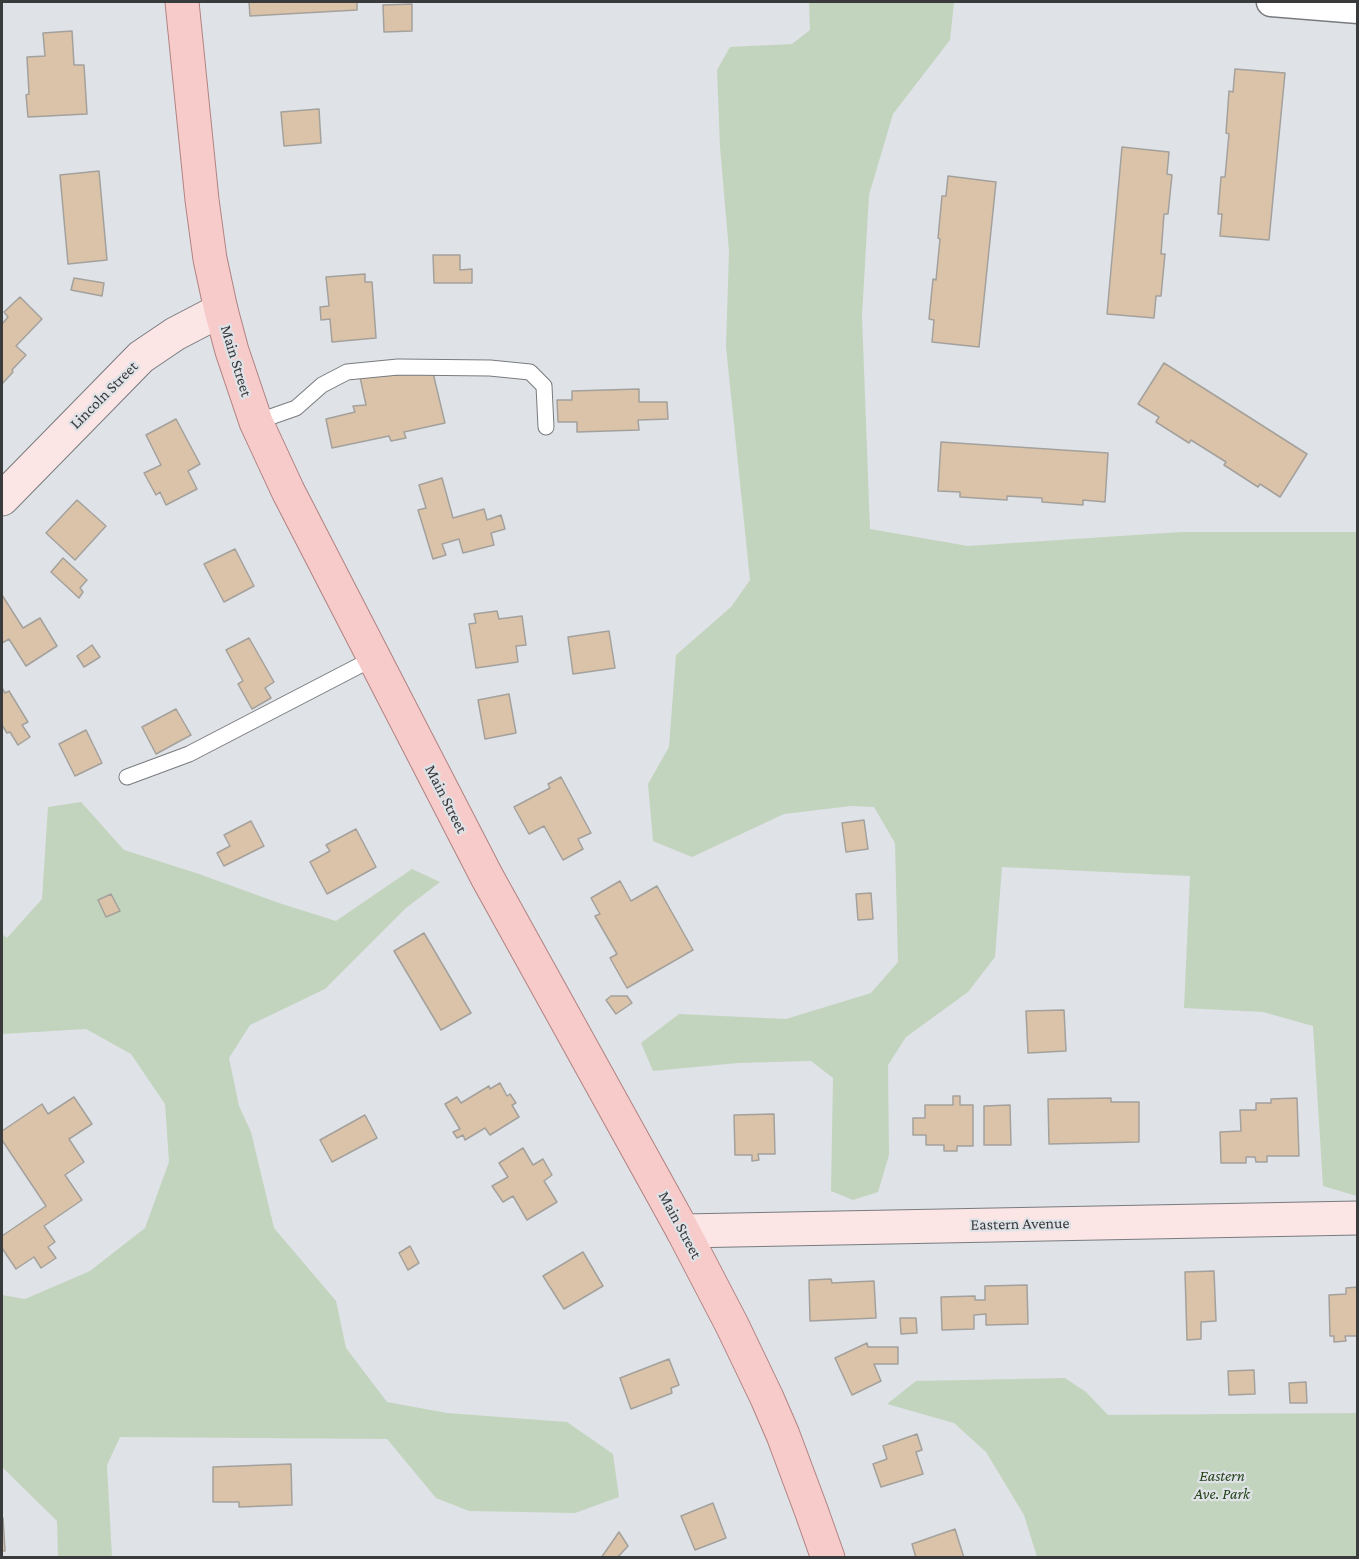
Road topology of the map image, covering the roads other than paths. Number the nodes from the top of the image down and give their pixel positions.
1 (182, 2) edge
2 (1271, 2) edge
3 (1358, 9) edge
4 (221, 310) junction
5 (256, 422) junction
6 (546, 427) dead end
7 (2, 499) edge
8 (374, 658) junction
9 (128, 777) dead end
10 (1358, 1218) edge
11 (684, 1231) junction
12 (828, 1557) edge

1 - 4 main road, Main Street
2 - 3 street
4 - 5 main road, Main Street
4 - 7 street, Lincoln Street
5 - 6 lane
5 - 8 main road, Main Street
8 - 9 lane
8 - 11 main road, Main Street
10 - 11 street, Eastern Avenue
11 - 12 main road, Main Street

